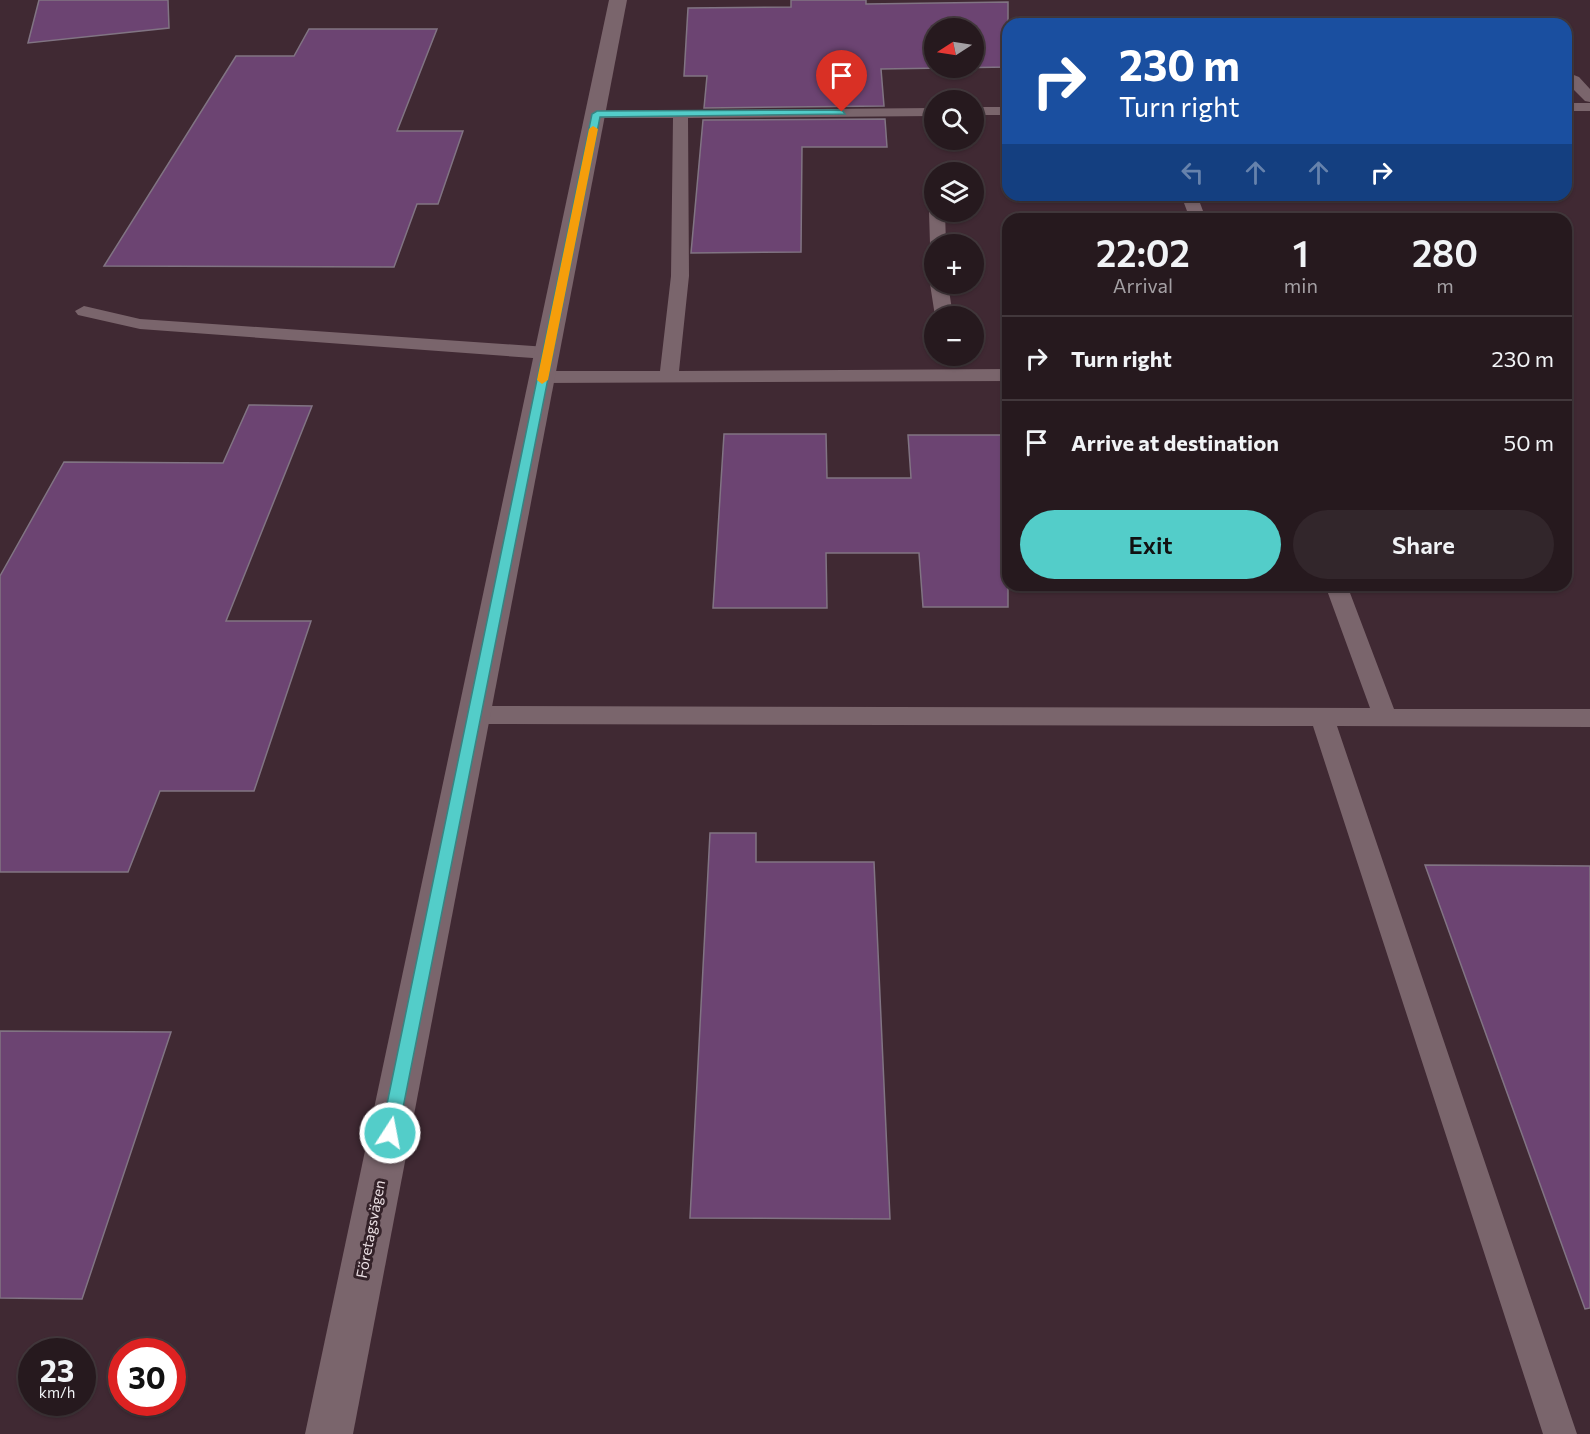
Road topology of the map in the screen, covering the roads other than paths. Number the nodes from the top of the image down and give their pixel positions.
1 (618, 0) edge
2 (1572, 79) edge
3 (1590, 98) edge
4 (1572, 107) edge
5 (1590, 107) edge
6 (984, 111) edge
7 (1002, 111) edge
8 (924, 112) edge
9 (680, 113) junction
10 (597, 114) junction
11 (84, 311) dead end
12 (545, 365) junction
13 (953, 366) edge
14 (954, 375) junction
15 (1002, 375) edge
16 (669, 376) junction
17 (1338, 591) edge
18 (474, 715) junction
19 (1322, 717) junction
20 (1386, 718) junction
21 (1590, 718) edge
22 (329, 1434) edge
23 (1560, 1434) edge

1 - 10 street, Företagsvägen
2 - 3 lane
4 - 5 lane
6 - 7 lane
8 - 9 lane
9 - 10 lane
9 - 16 lane
10 - 12 street, Företagsvägen
11 - 12 lane
12 - 16 lane
12 - 18 street, Företagsvägen
13 - 14 lane
14 - 15 lane
14 - 16 lane
17 - 20 lane
18 - 19 lane
18 - 22 street, Företagsvägen
19 - 20 lane
19 - 23 lane
20 - 21 lane

